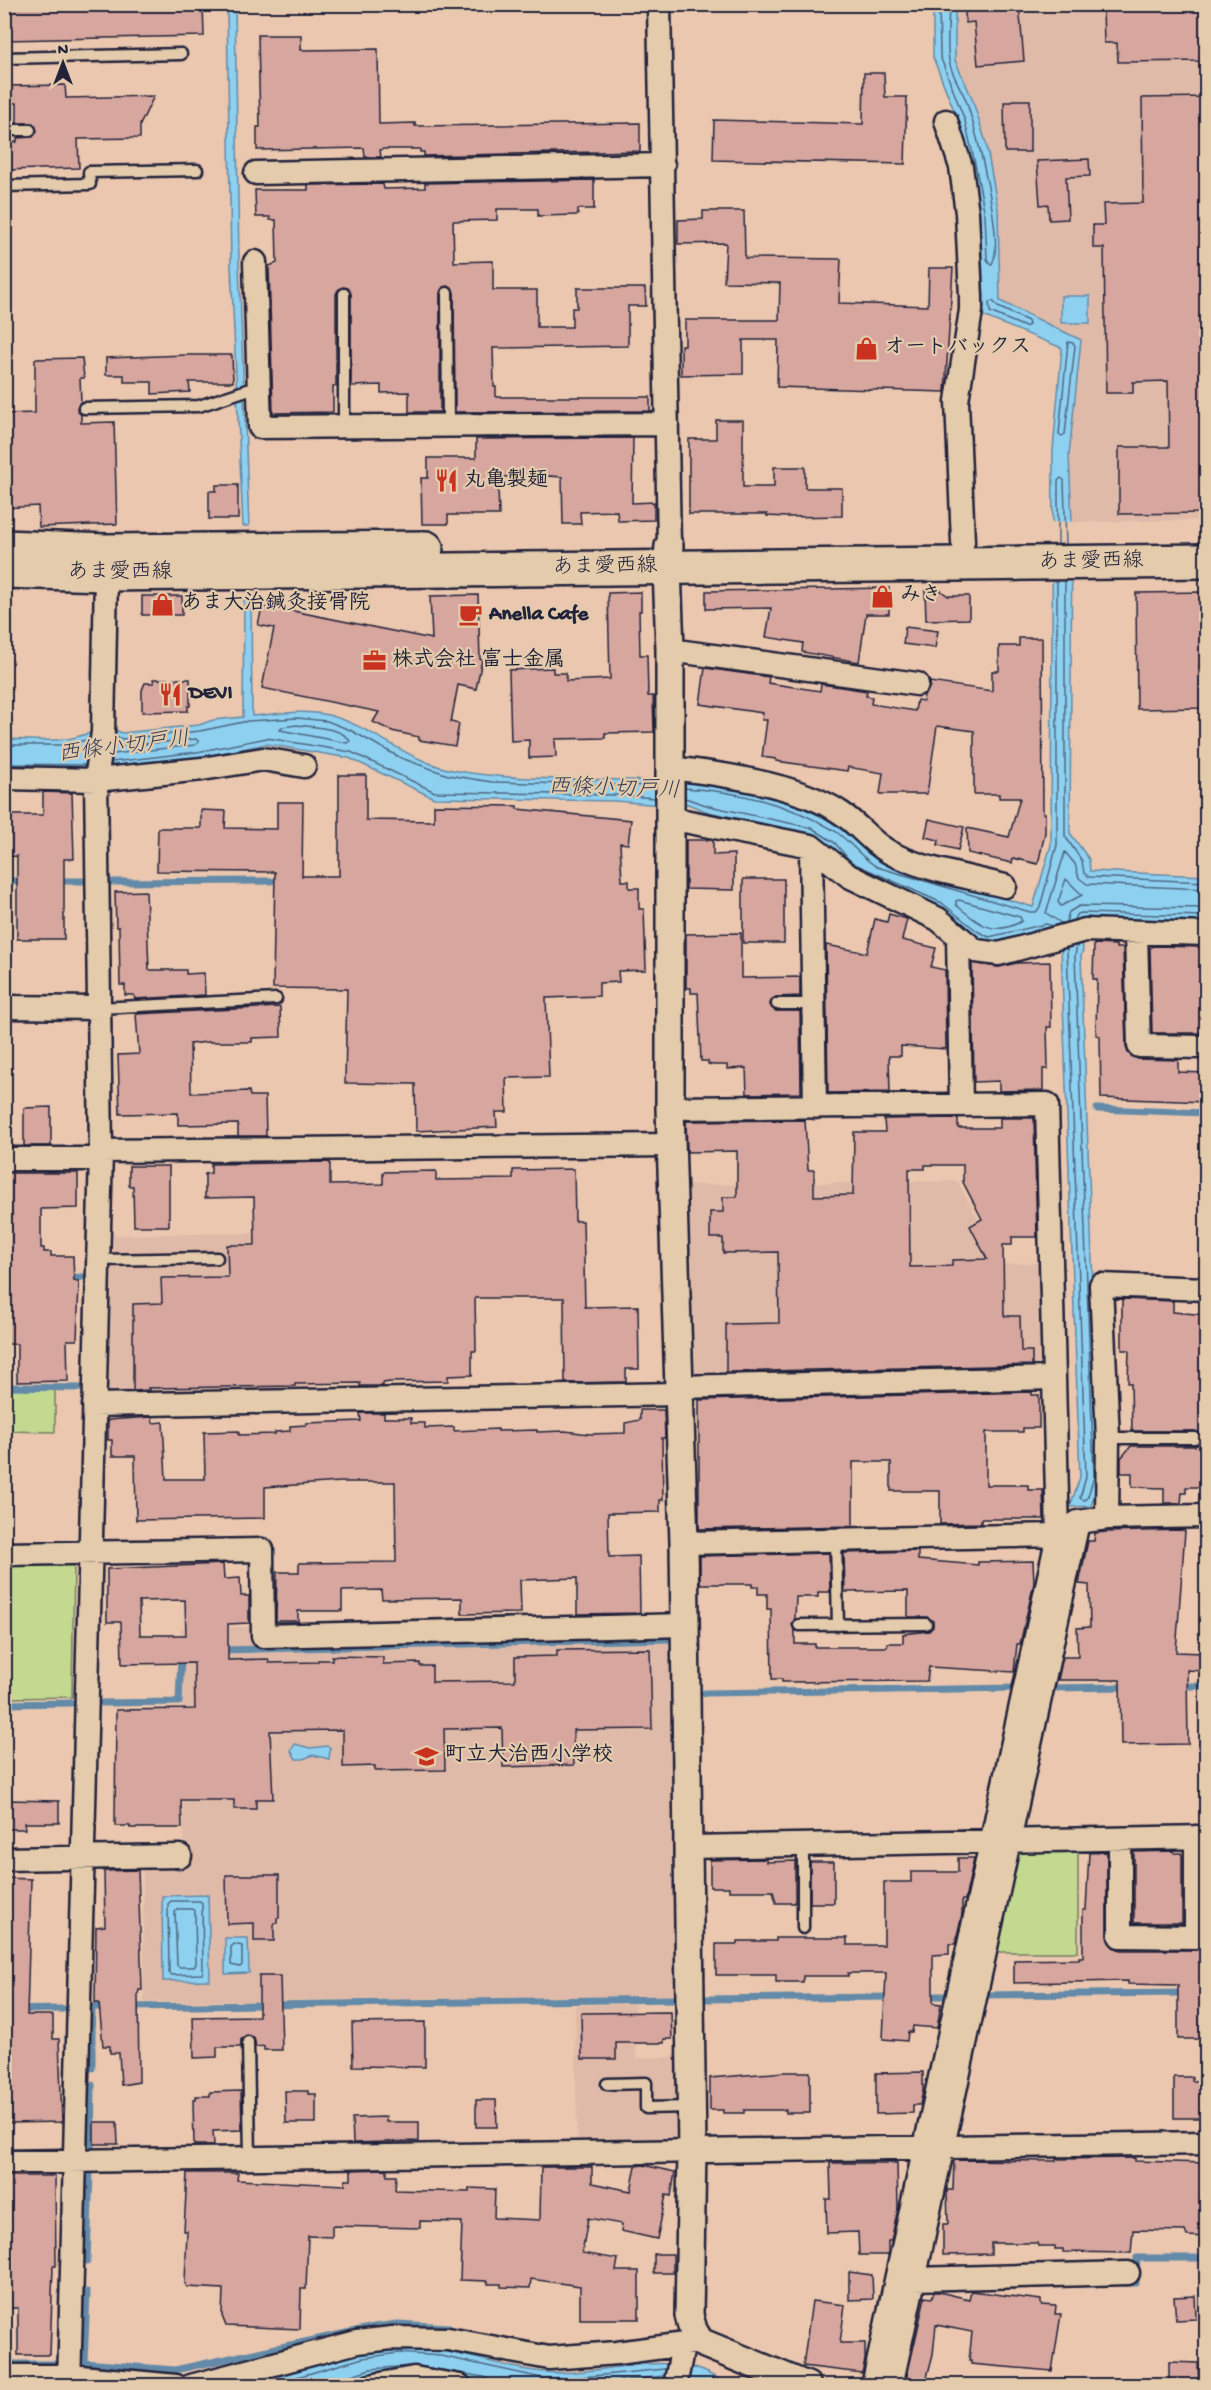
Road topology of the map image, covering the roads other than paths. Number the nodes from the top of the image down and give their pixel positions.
1 (659, 4) edge
2 (181, 54) dead end
3 (4, 58) edge
4 (946, 121) dead end
5 (4, 130) edge
6 (30, 130) dead end
7 (663, 165) junction
8 (197, 170) dead end
9 (256, 173) dead end
10 (4, 186) edge
11 (255, 262) dead end
12 (447, 293) dead end
13 (344, 294) dead end
14 (252, 388) junction
15 (84, 408) dead end
16 (667, 424) junction
17 (448, 425) junction
18 (344, 426) junction
19 (1206, 538) edge
20 (963, 542) junction
21 (4, 547) edge
22 (1061, 552) junction
23 (668, 557) junction
24 (1206, 561) edge
25 (4, 571) edge
26 (106, 574) junction
27 (670, 650) junction
28 (917, 684) dead end
29 (304, 766) dead end
30 (669, 773) junction
31 (97, 776) junction
32 (4, 778) edge
33 (669, 813) junction
34 (811, 846) junction
35 (1005, 886) dead end
36 (1136, 932) junction
37 (1206, 934) edge
38 (958, 936) junction
39 (276, 999) dead end
40 (777, 1004) dead end
41 (813, 1004) junction
42 (4, 1007) edge
43 (99, 1008) junction
44 (1206, 1047) edge
45 (961, 1105) junction
46 (815, 1107) junction
47 (670, 1108) junction
48 (671, 1145) junction
49 (100, 1155) junction
50 (4, 1159) edge
51 (217, 1258) dead end
52 (98, 1260) junction
53 (1206, 1289) edge
54 (1054, 1378) junction
55 (679, 1390) junction
56 (94, 1405) junction
57 (1108, 1438) junction
58 (1196, 1438) dead end
59 (1206, 1516) edge
60 (1107, 1518) junction
61 (1078, 1522) junction
62 (1058, 1535) junction
63 (836, 1540) junction
64 (684, 1543) junction
65 (90, 1553) junction
66 (4, 1554) edge
67 (926, 1624) dead end
68 (685, 1625) junction
69 (799, 1625) dead end
70 (838, 1625) junction
71 (1201, 1837) edge
72 (1120, 1839) junction
73 (1001, 1841) junction
74 (803, 1845) junction
75 (688, 1847) junction
76 (180, 1856) dead end
77 (83, 1857) junction
78 (4, 1859) edge
79 (803, 1928) dead end
80 (248, 2042) dead end
81 (607, 2084) dead end
82 (692, 2107) junction
83 (1206, 2143) edge
84 (933, 2147) junction
85 (692, 2151) junction
86 (250, 2158) junction
87 (75, 2161) junction
88 (4, 2162) edge
89 (1128, 2273) dead end
90 (914, 2279) junction
91 (688, 2349) junction
92 (4, 2376) edge
93 (70, 2381) edge
94 (176, 2385) edge
95 (191, 2385) edge
96 (370, 2385) edge
97 (460, 2385) edge
98 (675, 2385) edge
99 (807, 2385) edge
100 (873, 2385) edge
101 (891, 2385) edge

1 - 7 street
2 - 3 lane
4 - 20 street
5 - 6 lane
7 - 9 street
7 - 16 street
8 - 10 lane
11 - 14 street
12 - 17 lane
13 - 18 lane
14 - 15 lane
14 - 18 street
16 - 17 street
16 - 23 street
17 - 18 street
19 - 22 main road, あま愛西線
20 - 22 main road, あま愛西線
20 - 23 main road, あま愛西線
21 - 23 main road, あま愛西線
22 - 23 main road, あま愛西線
22 - 24 main road, あま愛西線
23 - 26 main road, あま愛西線
23 - 27 street
25 - 26 main road, あま愛西線
26 - 31 street
27 - 28 street
27 - 30 street
29 - 31 street
30 - 33 street
30 - 35 street
31 - 32 street
31 - 43 street
33 - 34 street
33 - 47 street
34 - 38 street
34 - 41 street
36 - 37 street
36 - 38 street
36 - 44 street
38 - 45 street
39 - 43 lane
40 - 41 lane
41 - 46 street
42 - 43 street
43 - 49 street
45 - 46 street
45 - 54 street
46 - 47 street
47 - 48 street
48 - 49 street
48 - 55 street
49 - 50 street
49 - 52 street
51 - 52 lane
52 - 56 street
53 - 57 street
54 - 55 street
54 - 62 street
55 - 56 street
55 - 64 street
56 - 65 street
57 - 58 lane
57 - 60 street
59 - 60 street
60 - 61 street
61 - 62 street
61 - 73 street
62 - 63 street
62 - 73 street
63 - 64 street
63 - 70 lane
64 - 68 street
65 - 66 street
65 - 68 street
65 - 77 street
67 - 70 lane
68 - 75 street
69 - 70 lane
71 - 72 street
71 - 72 street
72 - 73 street
73 - 74 street
73 - 84 street
74 - 75 street
74 - 79 lane
75 - 82 street
76 - 77 street
77 - 78 street
77 - 87 street
80 - 86 lane
81 - 82 lane
82 - 85 street
83 - 84 street
84 - 85 street
84 - 90 street
84 - 100 street
85 - 86 street
85 - 91 street
86 - 87 street
87 - 88 street
87 - 93 street
89 - 90 street
90 - 101 street
91 - 95 street
91 - 98 street
91 - 99 street
92 - 93 street
93 - 94 street
96 - 97 street

